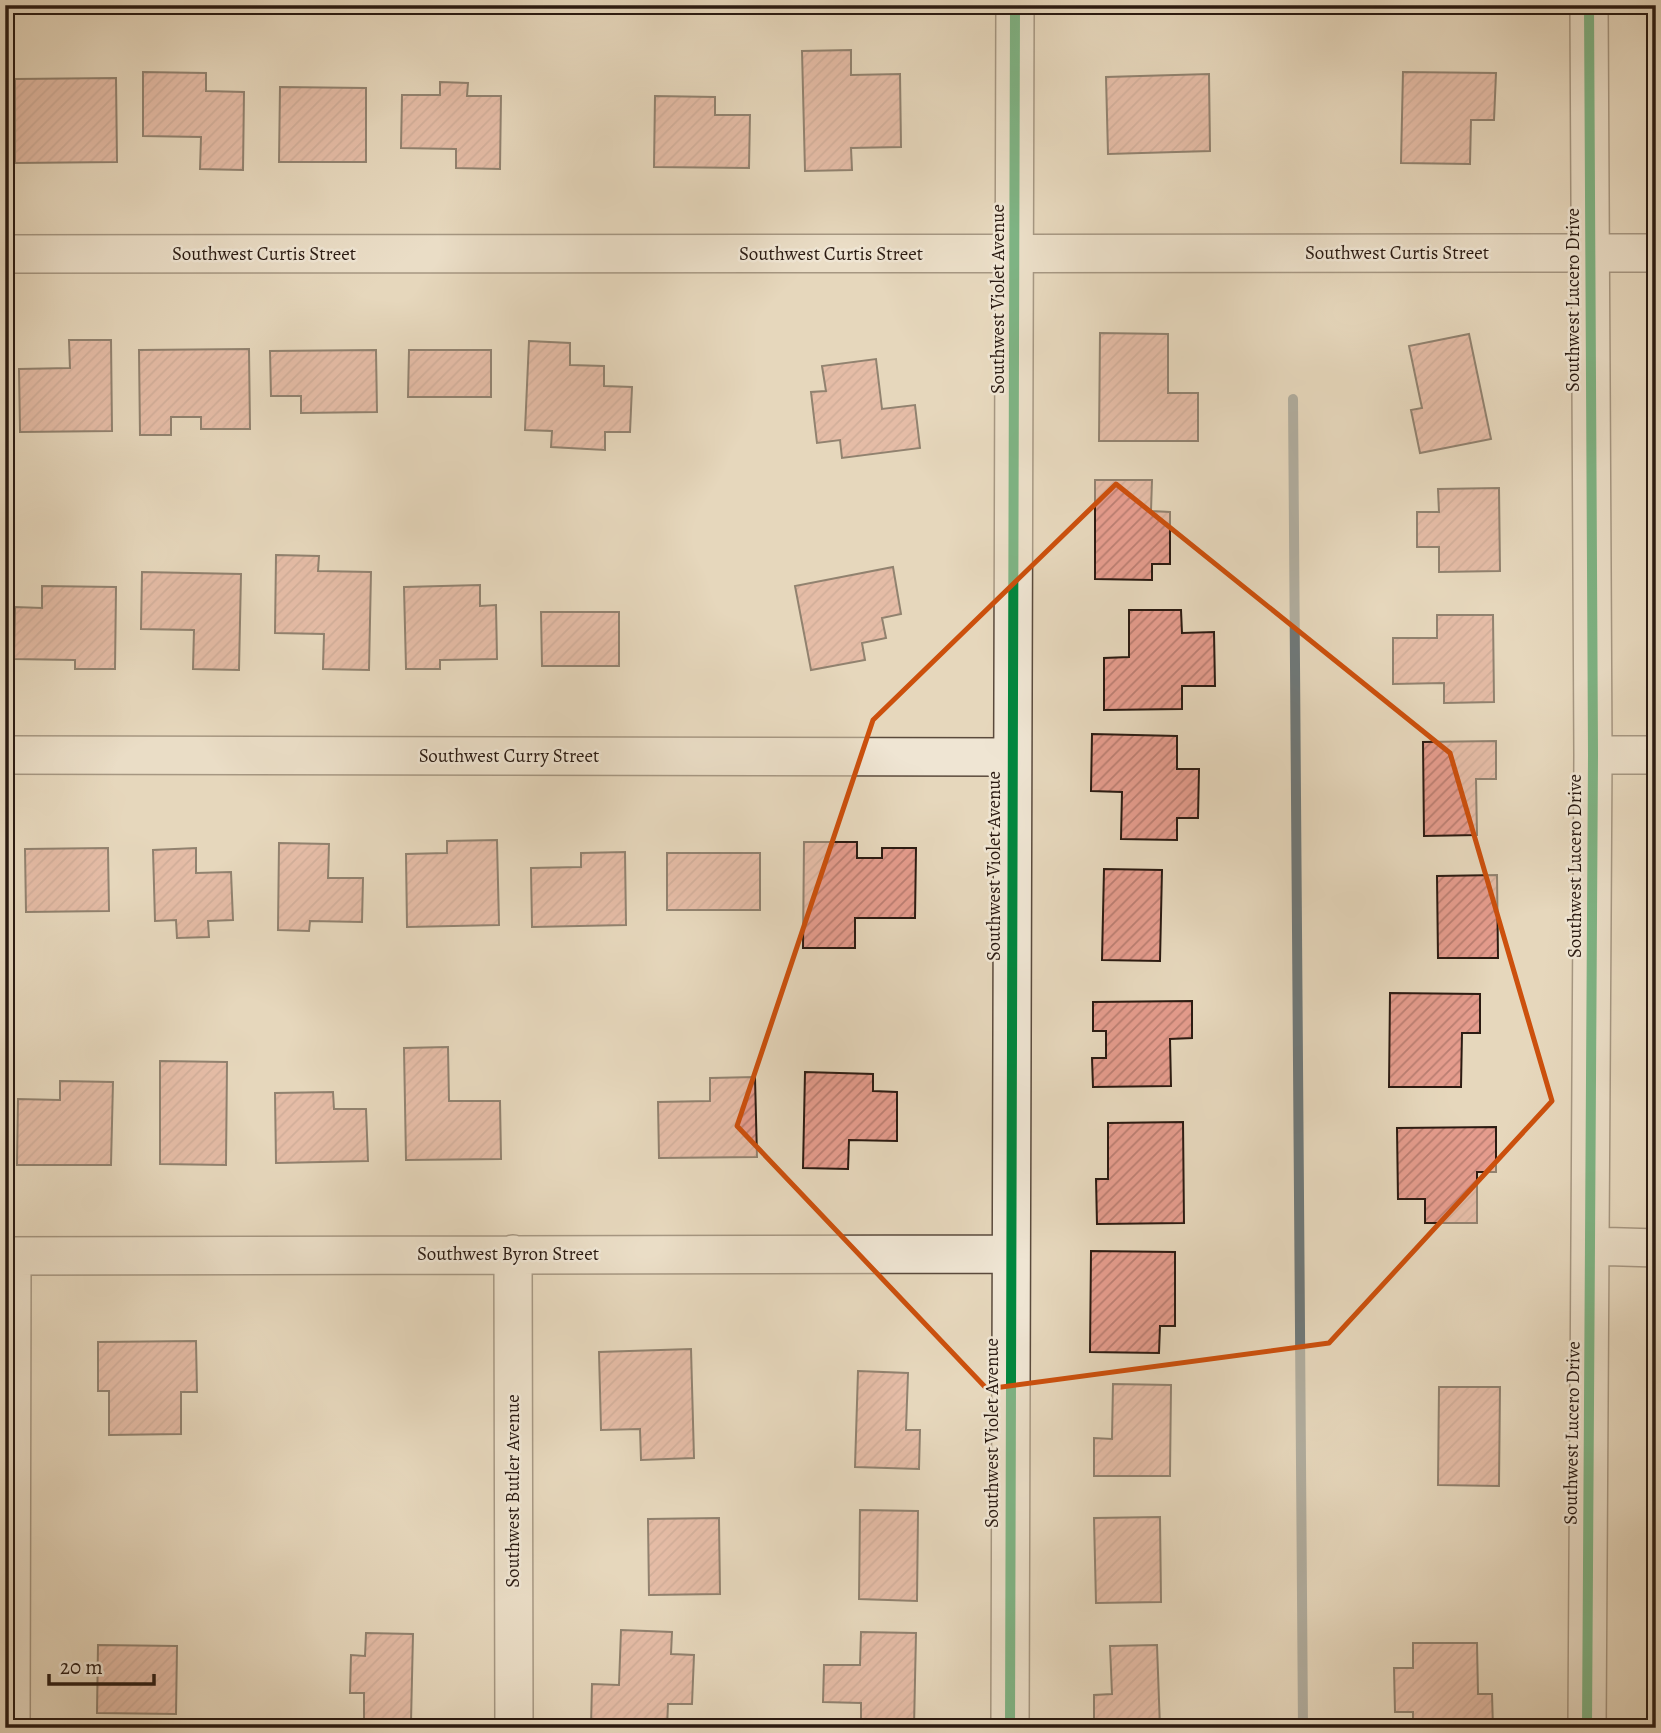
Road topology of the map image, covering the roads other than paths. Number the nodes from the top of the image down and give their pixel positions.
1 (1015, 5) edge
2 (1589, 5) edge
3 (1590, 253) junction
4 (1656, 253) edge
5 (5, 254) edge
6 (1017, 254) junction
7 (5, 755) edge
8 (1593, 755) junction
9 (1656, 755) edge
10 (1012, 757) junction
11 (1591, 1246) junction
12 (1656, 1248) edge
13 (513, 1254) junction
14 (1010, 1254) junction
15 (9, 1256) edge
16 (12, 1728) edge
17 (514, 1728) edge
18 (1010, 1728) edge
19 (1587, 1728) edge

1 - 6 street, Southwest Violet Avenue
2 - 3 street, Southwest Lucero Drive
3 - 4 street, Southwest Curtis Street
3 - 6 street, Southwest Curtis Street
3 - 8 street, Southwest Lucero Drive
5 - 6 street, Southwest Curtis Street
6 - 10 street, Southwest Violet Avenue
7 - 10 street, Southwest Curry Street
8 - 9 street
8 - 11 street, Southwest Lucero Drive
10 - 14 street, Southwest Violet Avenue
11 - 12 street
11 - 19 street, Southwest Lucero Drive
13 - 14 street, Southwest Byron Street
13 - 15 street, Southwest Byron Street
13 - 17 street, Southwest Butler Avenue
14 - 18 street, Southwest Violet Avenue
15 - 16 street

